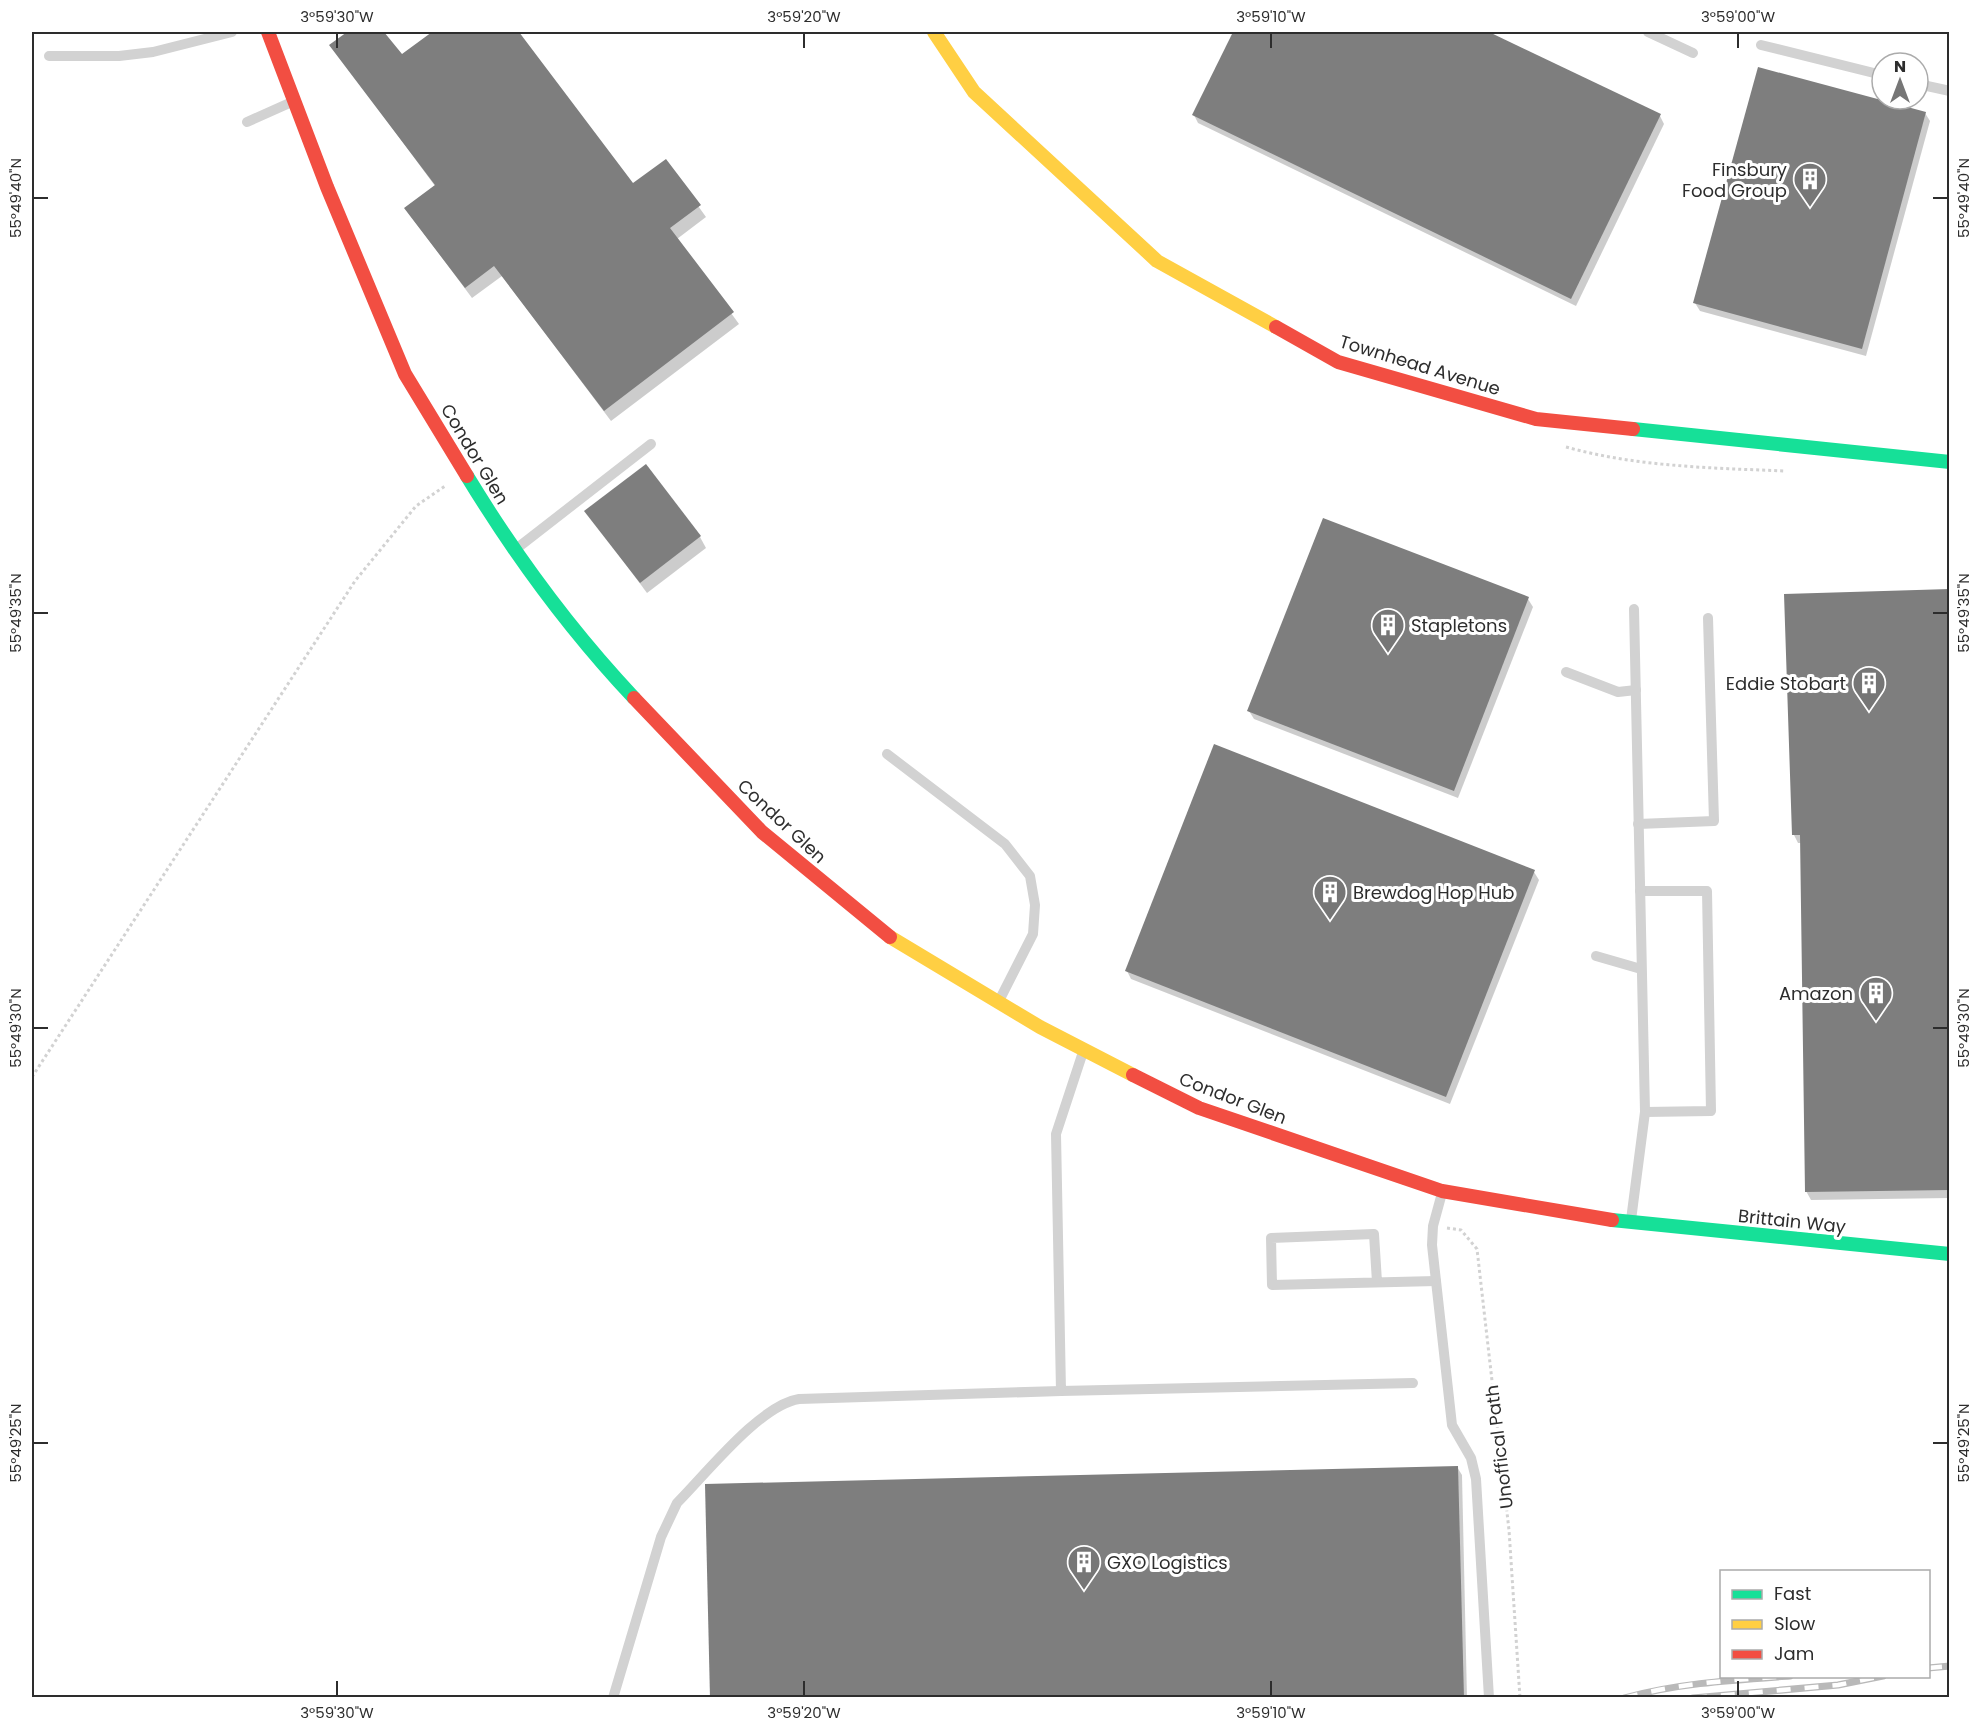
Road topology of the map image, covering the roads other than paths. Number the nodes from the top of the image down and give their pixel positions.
1 (232, 32) edge
2 (268, 32) edge
3 (934, 32) edge
4 (1648, 32) edge
5 (1761, 45) dead end
6 (1693, 53) dead end
7 (50, 56) dead end
8 (1870, 72) edge
9 (1930, 87) edge
10 (1950, 91) edge
11 (294, 100) junction
12 (247, 122) dead end
13 (651, 444) dead end
14 (1947, 460) edge
15 (515, 550) junction
16 (1634, 609) dead end
17 (1708, 618) dead end
18 (1566, 672) dead end
19 (1636, 690) junction
20 (887, 754) dead end
21 (1638, 824) junction
22 (1640, 891) junction
23 (1596, 957) dead end
24 (1641, 969) junction
25 (998, 1002) junction
26 (1084, 1050) junction
27 (1645, 1112) junction
28 (1442, 1191) junction
29 (1630, 1223) junction
30 (1950, 1254) edge
31 (1436, 1281) junction
32 (1377, 1282) junction
33 (1413, 1383) dead end
34 (1061, 1391) junction
35 (613, 1698) edge
36 (1489, 1698) edge

1 - 7 lane
2 - 11 street, Condor Glen
3 - 14 street, Townhead Avenue
4 - 6 lane
5 - 8 lane
9 - 10 lane
11 - 12 lane
11 - 15 street, Condor Glen
13 - 15 lane
15 - 25 street, Condor Glen
16 - 19 lane
17 - 21 lane
18 - 19 lane
19 - 21 lane
20 - 25 lane
21 - 22 lane
22 - 24 lane
22 - 27 lane
23 - 24 lane
24 - 27 lane
25 - 26 street, Condor Glen
26 - 28 street, Condor Glen
26 - 34 lane
27 - 29 lane
28 - 29 street, Condor Glen
28 - 31 lane
29 - 30 street, Brittain Way
31 - 32 lane
31 - 36 lane
32 - 32 lane
33 - 34 lane
34 - 35 lane

